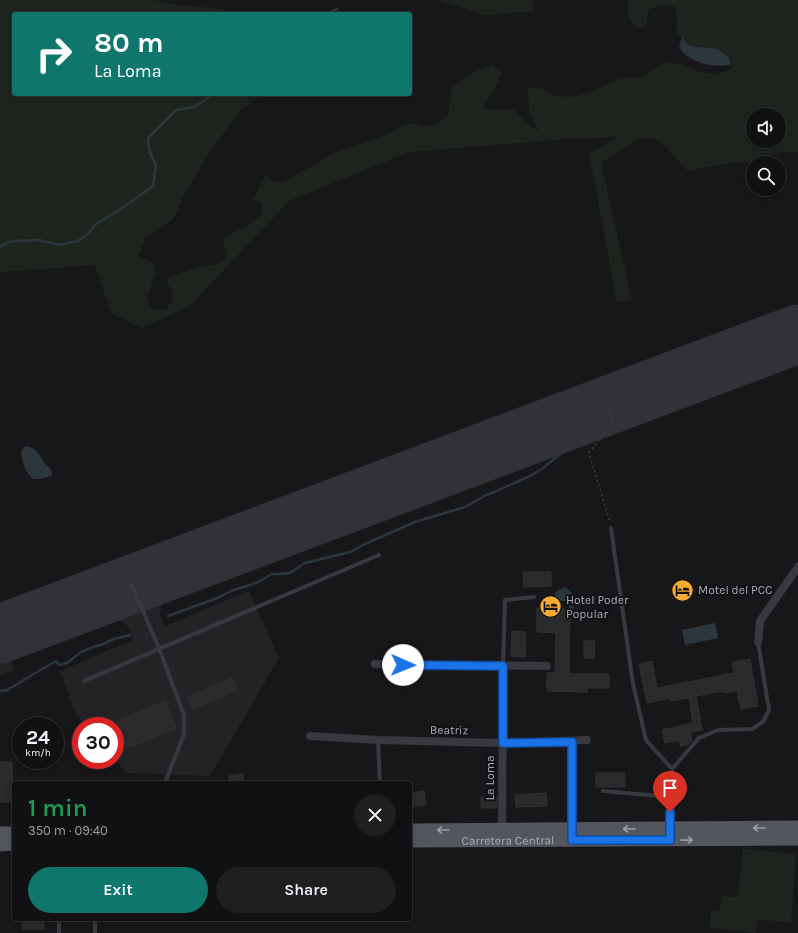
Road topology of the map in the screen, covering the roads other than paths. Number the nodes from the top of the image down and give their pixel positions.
1 (611, 528) road end
2 (379, 555) dead end
3 (798, 567) edge
4 (131, 584) dead end
5 (534, 597) dead end
6 (758, 642) joint
7 (159, 648) junction
8 (375, 664) dead end
9 (503, 666) junction
10 (547, 666) dead end
11 (84, 681) dead end
12 (310, 736) dead end
13 (378, 740) junction
14 (587, 740) dead end
15 (572, 742) junction
16 (503, 743) junction
17 (672, 769) junction
18 (165, 781) edge
19 (380, 781) edge
20 (603, 791) dead end
21 (671, 797) junction
22 (798, 827) edge
23 (412, 830) edge
24 (0, 833) edge
25 (12, 833) edge
26 (572, 834) junction
27 (670, 834) junction
28 (502, 835) junction
29 (798, 839) edge
30 (412, 841) edge
31 (12, 844) edge
32 (0, 845) edge
33 (59, 921) edge
34 (95, 921) edge
35 (59, 933) edge
36 (95, 933) edge

1 - 17 lane
2 - 7 lane
3 - 6 street
4 - 7 lane
5 - 9 lane, La Loma
6 - 17 lane
7 - 11 lane
7 - 18 lane
8 - 9 street
9 - 10 street
9 - 16 street, La Loma
12 - 13 street, Beatriz
13 - 16 street, Beatriz
13 - 19 lane
14 - 15 street, Beatriz
15 - 16 street, Beatriz
15 - 26 street
16 - 28 street, La Loma
17 - 21 lane
20 - 21 lane
21 - 27 street
22 -> 27 main road, Carretera Central
28 -> 23 main road, Carretera Central
24 - 25 main road
26 - 27 main road, Carretera Central
26 - 28 main road, Carretera Central
27 -> 29 main road, Carretera Central
28 - 30 main road, Carretera Central
31 - 32 main road
33 - 35 lane
34 - 36 lane

